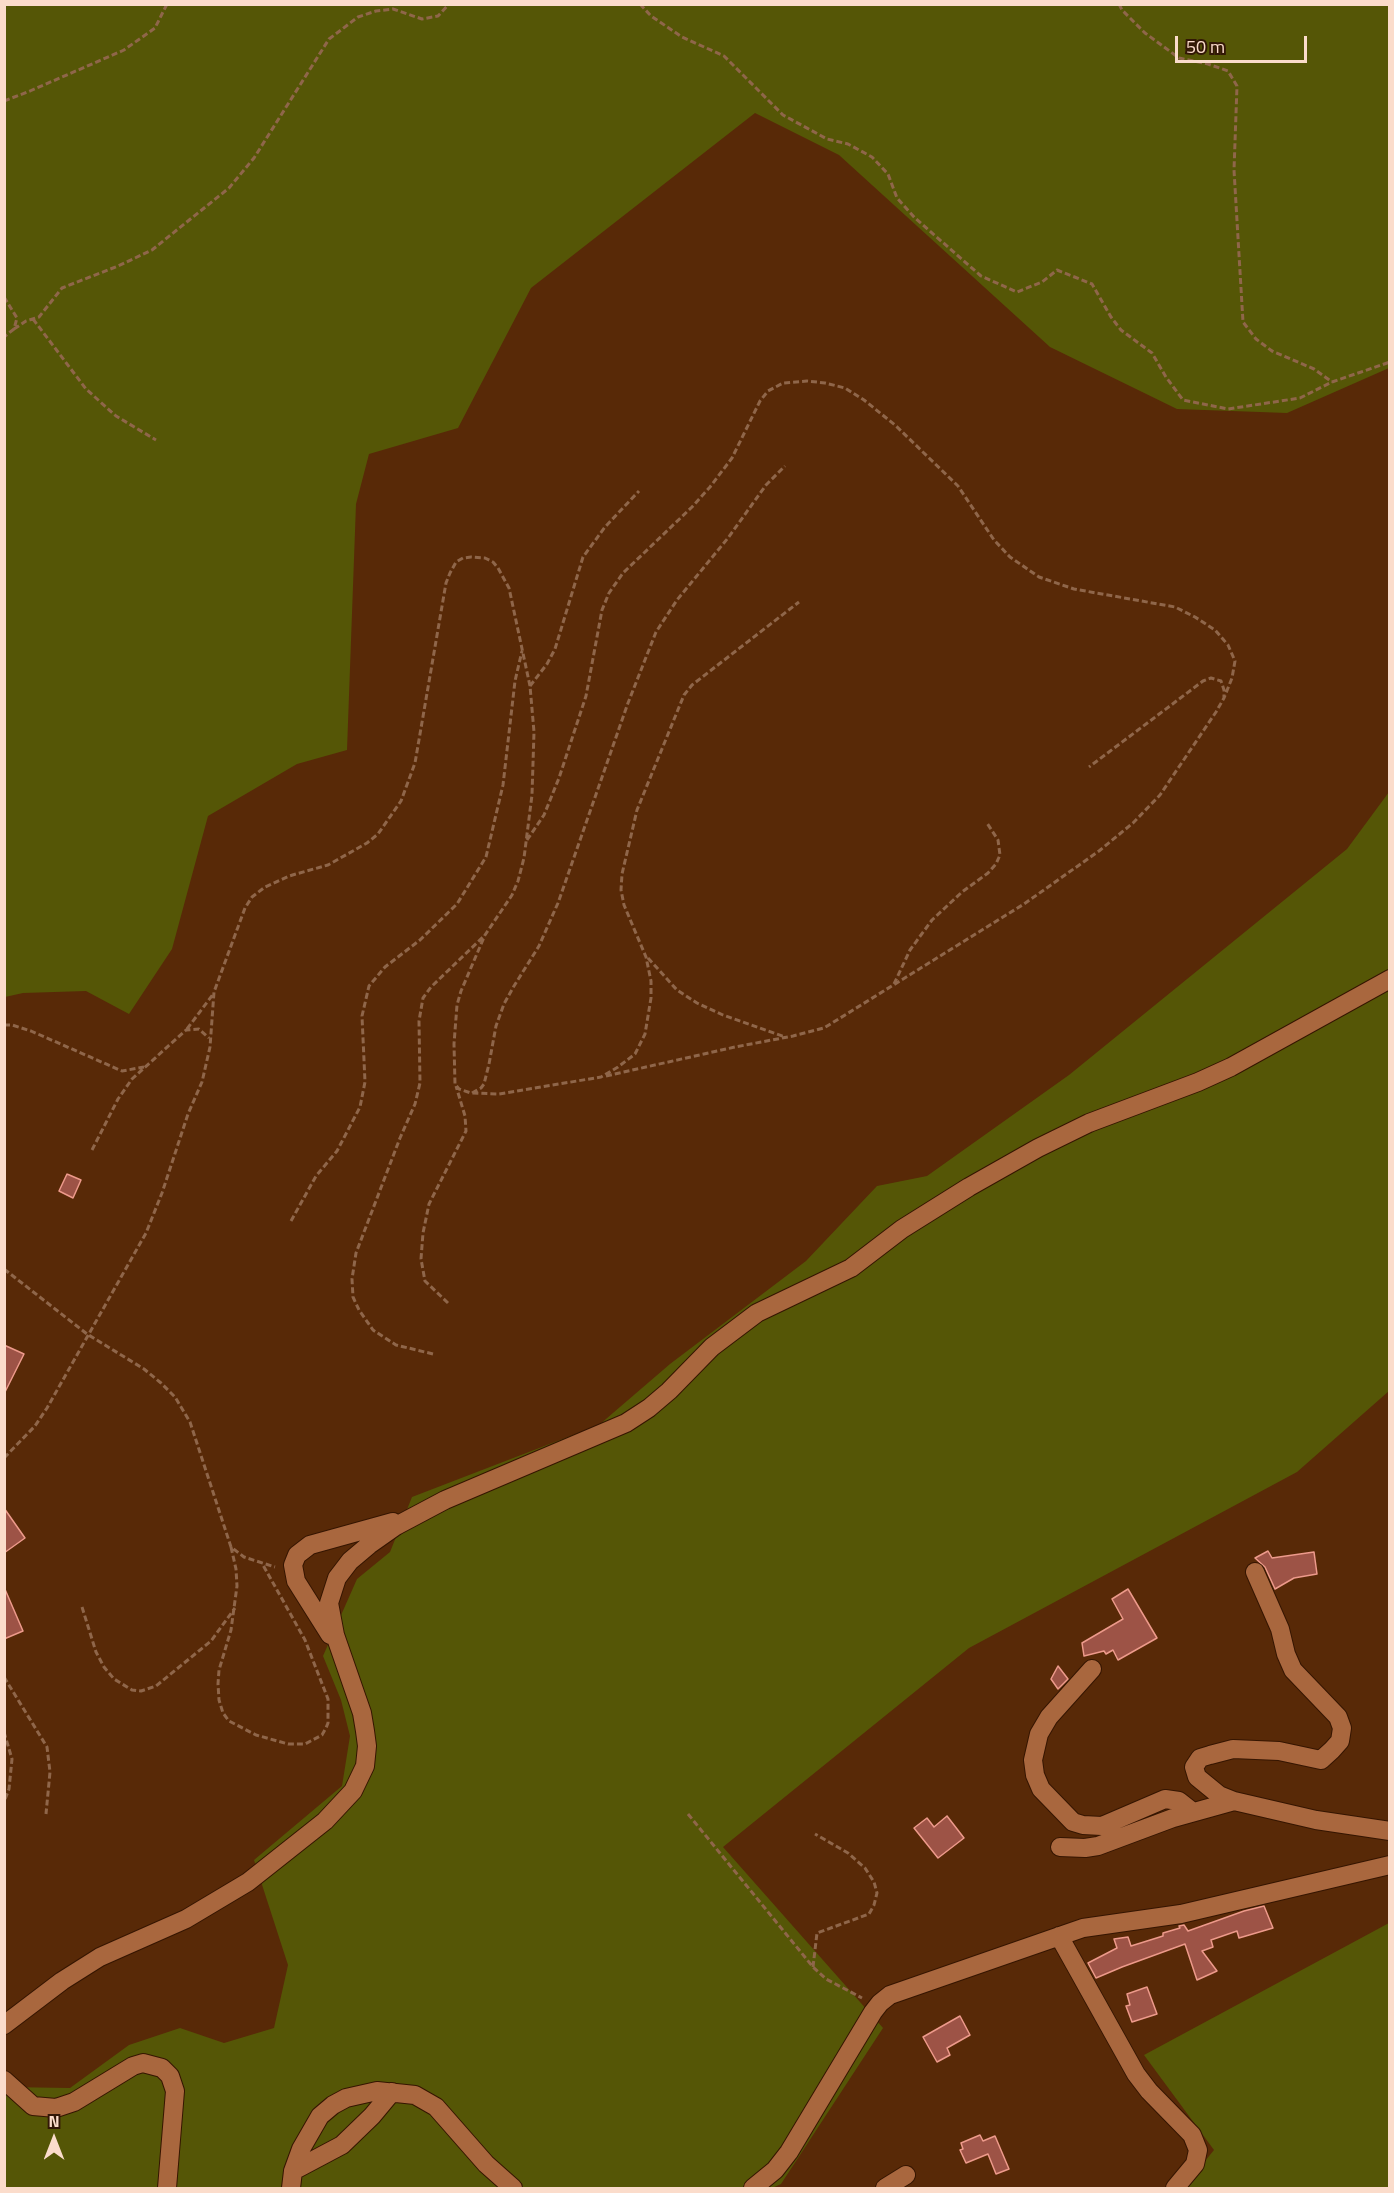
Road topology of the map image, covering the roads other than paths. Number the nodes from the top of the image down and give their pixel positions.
1 (1389, 979) edge
2 (412, 1518) junction
3 (1255, 1572) dead end
4 (341, 1652) junction
5 (1092, 1669) dead end
6 (1234, 1801) junction
7 (1193, 1812) junction
8 (1389, 1831) edge
9 (1060, 1847) dead end
10 (1389, 1865) edge
11 (1059, 1936) junction
12 (4, 2025) edge
13 (4, 2080) edge
14 (392, 2092) junction
15 (906, 2175) dead end
16 (292, 2180) edge
17 (167, 2188) edge
18 (513, 2188) edge
19 (753, 2188) edge
20 (885, 2188) edge
21 (1175, 2188) edge

1 - 2 street
2 - 4 street
2 - 4 street
3 - 6 street
4 - 12 street
5 - 7 street
6 - 7 street
6 - 8 street
7 - 9 street
10 - 11 street
11 - 19 street
11 - 21 street
13 - 17 street
14 - 16 street
14 - 16 street
14 - 18 street
15 - 20 street

